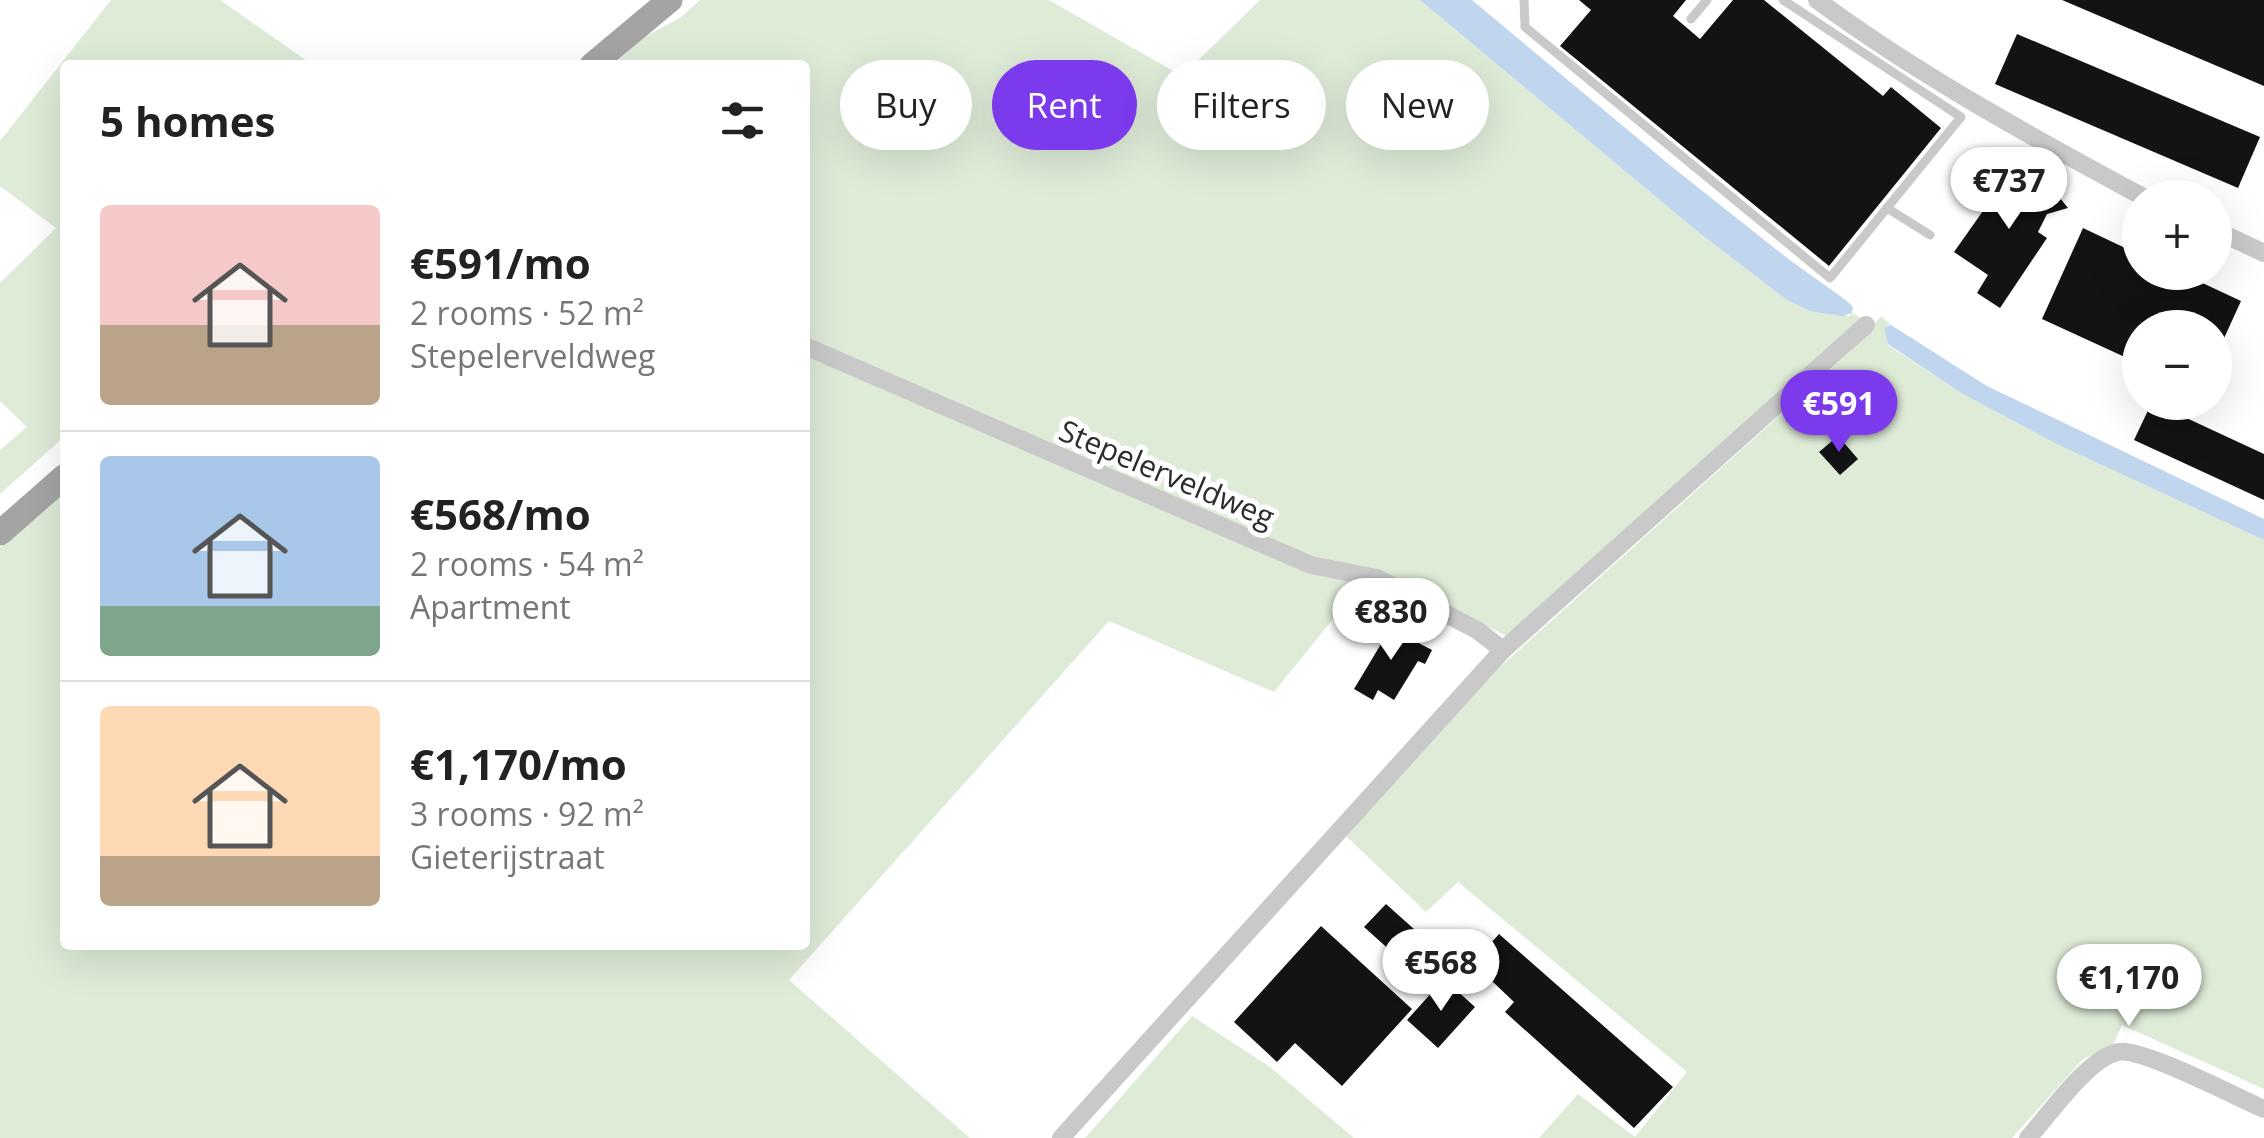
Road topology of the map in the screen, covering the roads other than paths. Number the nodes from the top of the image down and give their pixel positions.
1 (670, 0) edge
2 (1524, 0) edge
3 (1707, 0) edge
4 (1783, 0) edge
5 (1825, 2) edge
6 (1691, 19) dead end
7 (1809, 19) junction
8 (1878, 54) junction
9 (598, 60) edge
10 (2122, 186) edge
11 (1887, 208) junction
12 (1930, 235) dead end
13 (2232, 238) edge
14 (2264, 253) edge
15 (1866, 324) dead end
16 (810, 348) edge
17 (60, 480) edge
18 (0, 532) edge
19 (1503, 650) junction
20 (2264, 1109) edge
21 (1061, 1138) edge
22 (2028, 1138) edge

1 - 9 main road
2 - 11 lane
3 - 6 lane
4 - 7 lane
5 - 7 lane
5 - 8 street
7 - 8 lane
8 - 10 street
8 - 11 lane
11 - 12 lane
13 - 14 street
15 - 19 street
16 - 19 street, Stepelerveldweg
17 - 18 main road
19 - 21 street
20 - 22 street

